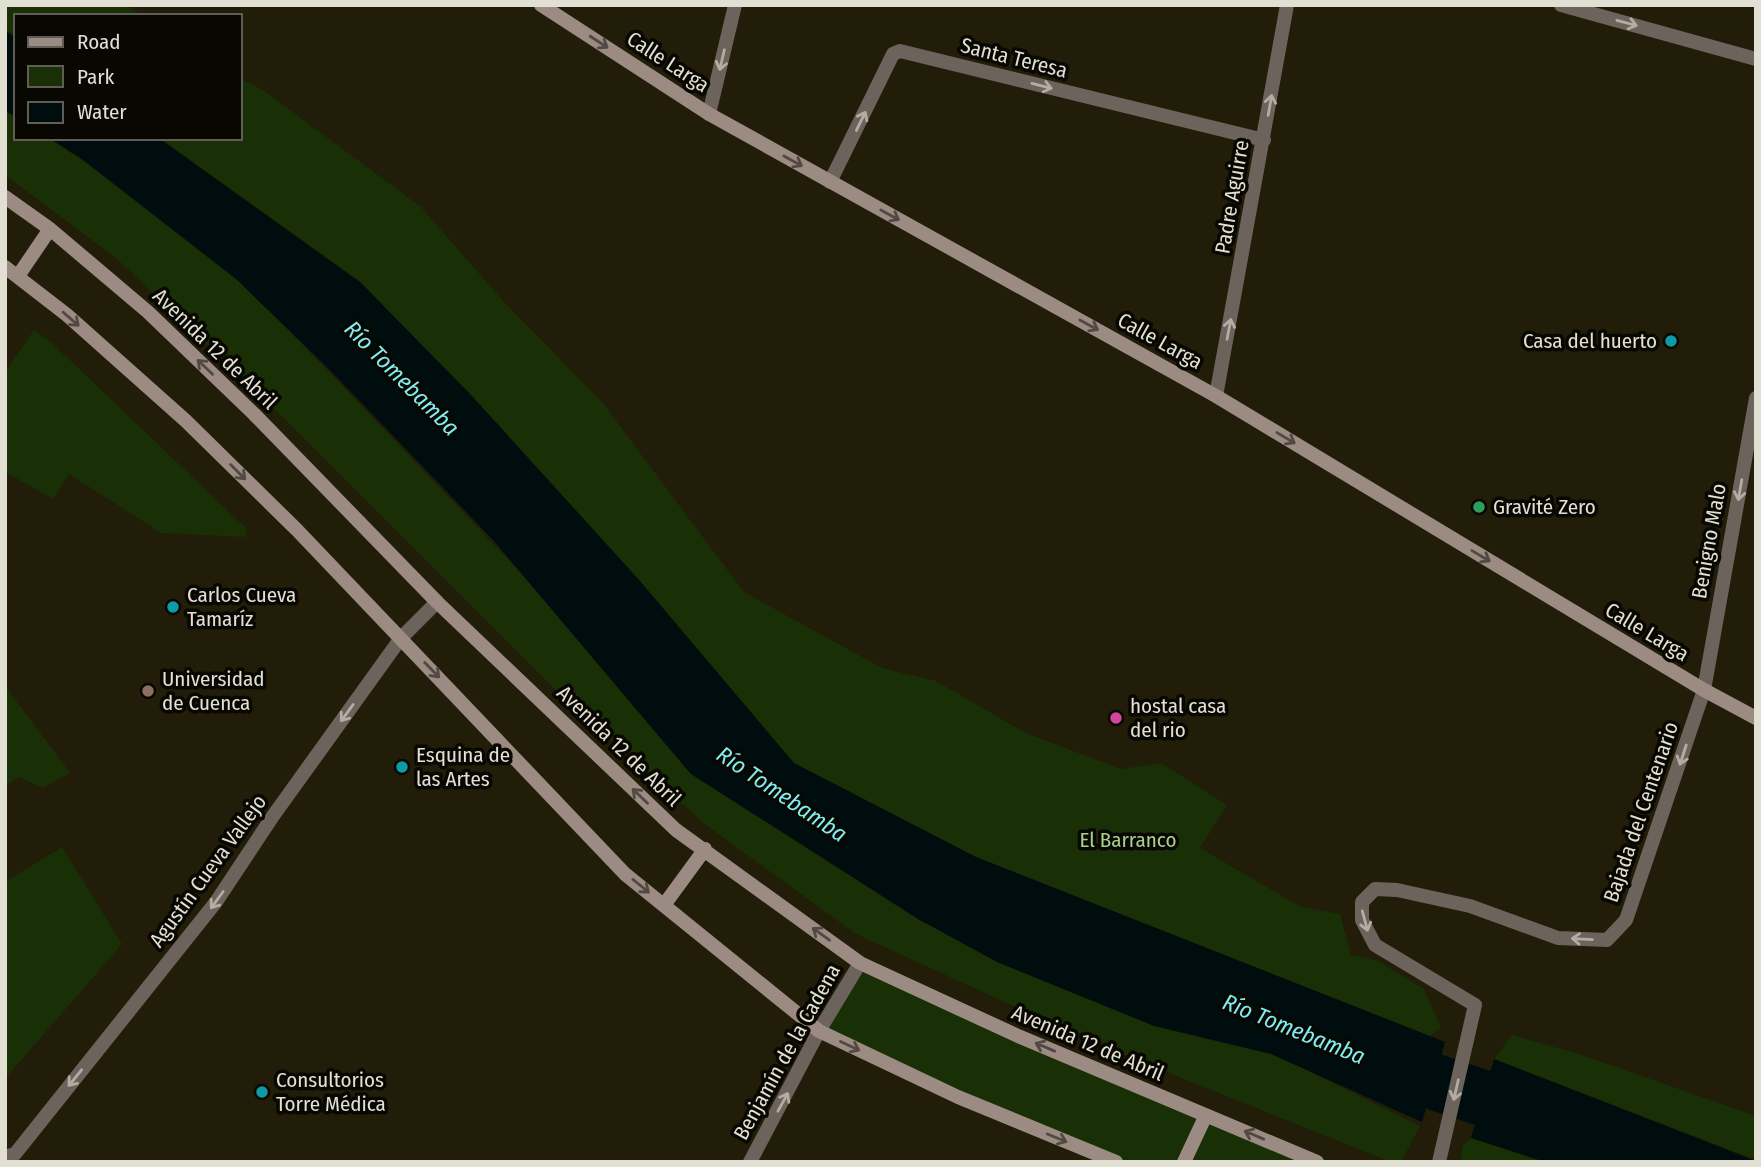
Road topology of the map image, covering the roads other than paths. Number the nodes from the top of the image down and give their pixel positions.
1 (541, 5) edge
2 (735, 5) edge
3 (1287, 5) edge
4 (1561, 5) edge
5 (1756, 59) edge
6 (709, 114) junction
7 (1264, 140) junction
8 (830, 182) junction
9 (5, 197) edge
10 (50, 229) junction
11 (5, 267) edge
12 (18, 276) junction
13 (1216, 396) junction
14 (1756, 398) edge
15 (437, 602) junction
16 (401, 638) junction
17 (1704, 690) junction
18 (1756, 718) edge
19 (705, 849) junction
20 (664, 905) junction
21 (860, 963) junction
22 (819, 1031) junction
23 (1206, 1115) junction
24 (15, 1158) edge
25 (750, 1162) edge
26 (1116, 1162) edge
27 (1184, 1162) edge
28 (1317, 1162) edge
29 (1439, 1162) edge

1 -> 6 main road, Calle Larga
2 -> 6 street
7 -> 3 street, Padre Aguirre
4 -> 5 street
6 -> 8 main road, Calle Larga
8 -> 7 street, Santa Teresa
13 -> 7 street, Padre Aguirre
8 -> 13 main road, Calle Larga
9 - 10 main road, Avenida 12 de Abril
10 - 12 main road
15 -> 10 main road, Avenida 12 de Abril
11 - 12 main road
12 -> 16 main road
13 -> 17 main road, Calle Larga
14 -> 17 street, Benigno Malo
15 - 16 street, Agustín Cueva Vallejo
19 -> 15 main road, Avenida 12 de Abril
16 -> 20 main road
16 -> 24 street, Agustín Cueva Vallejo
17 - 18 main road, Calle Larga
17 -> 29 street, Bajada del Centenario
19 - 20 main road
21 -> 19 main road, Avenida 12 de Abril
20 - 22 main road
21 - 22 street, Benjamín de la Cadena
23 -> 21 main road, Avenida 12 de Abril
25 -> 22 street, Benjamín de la Cadena
22 -> 26 main road
23 - 27 main road
28 -> 23 main road, Avenida 12 de Abril

